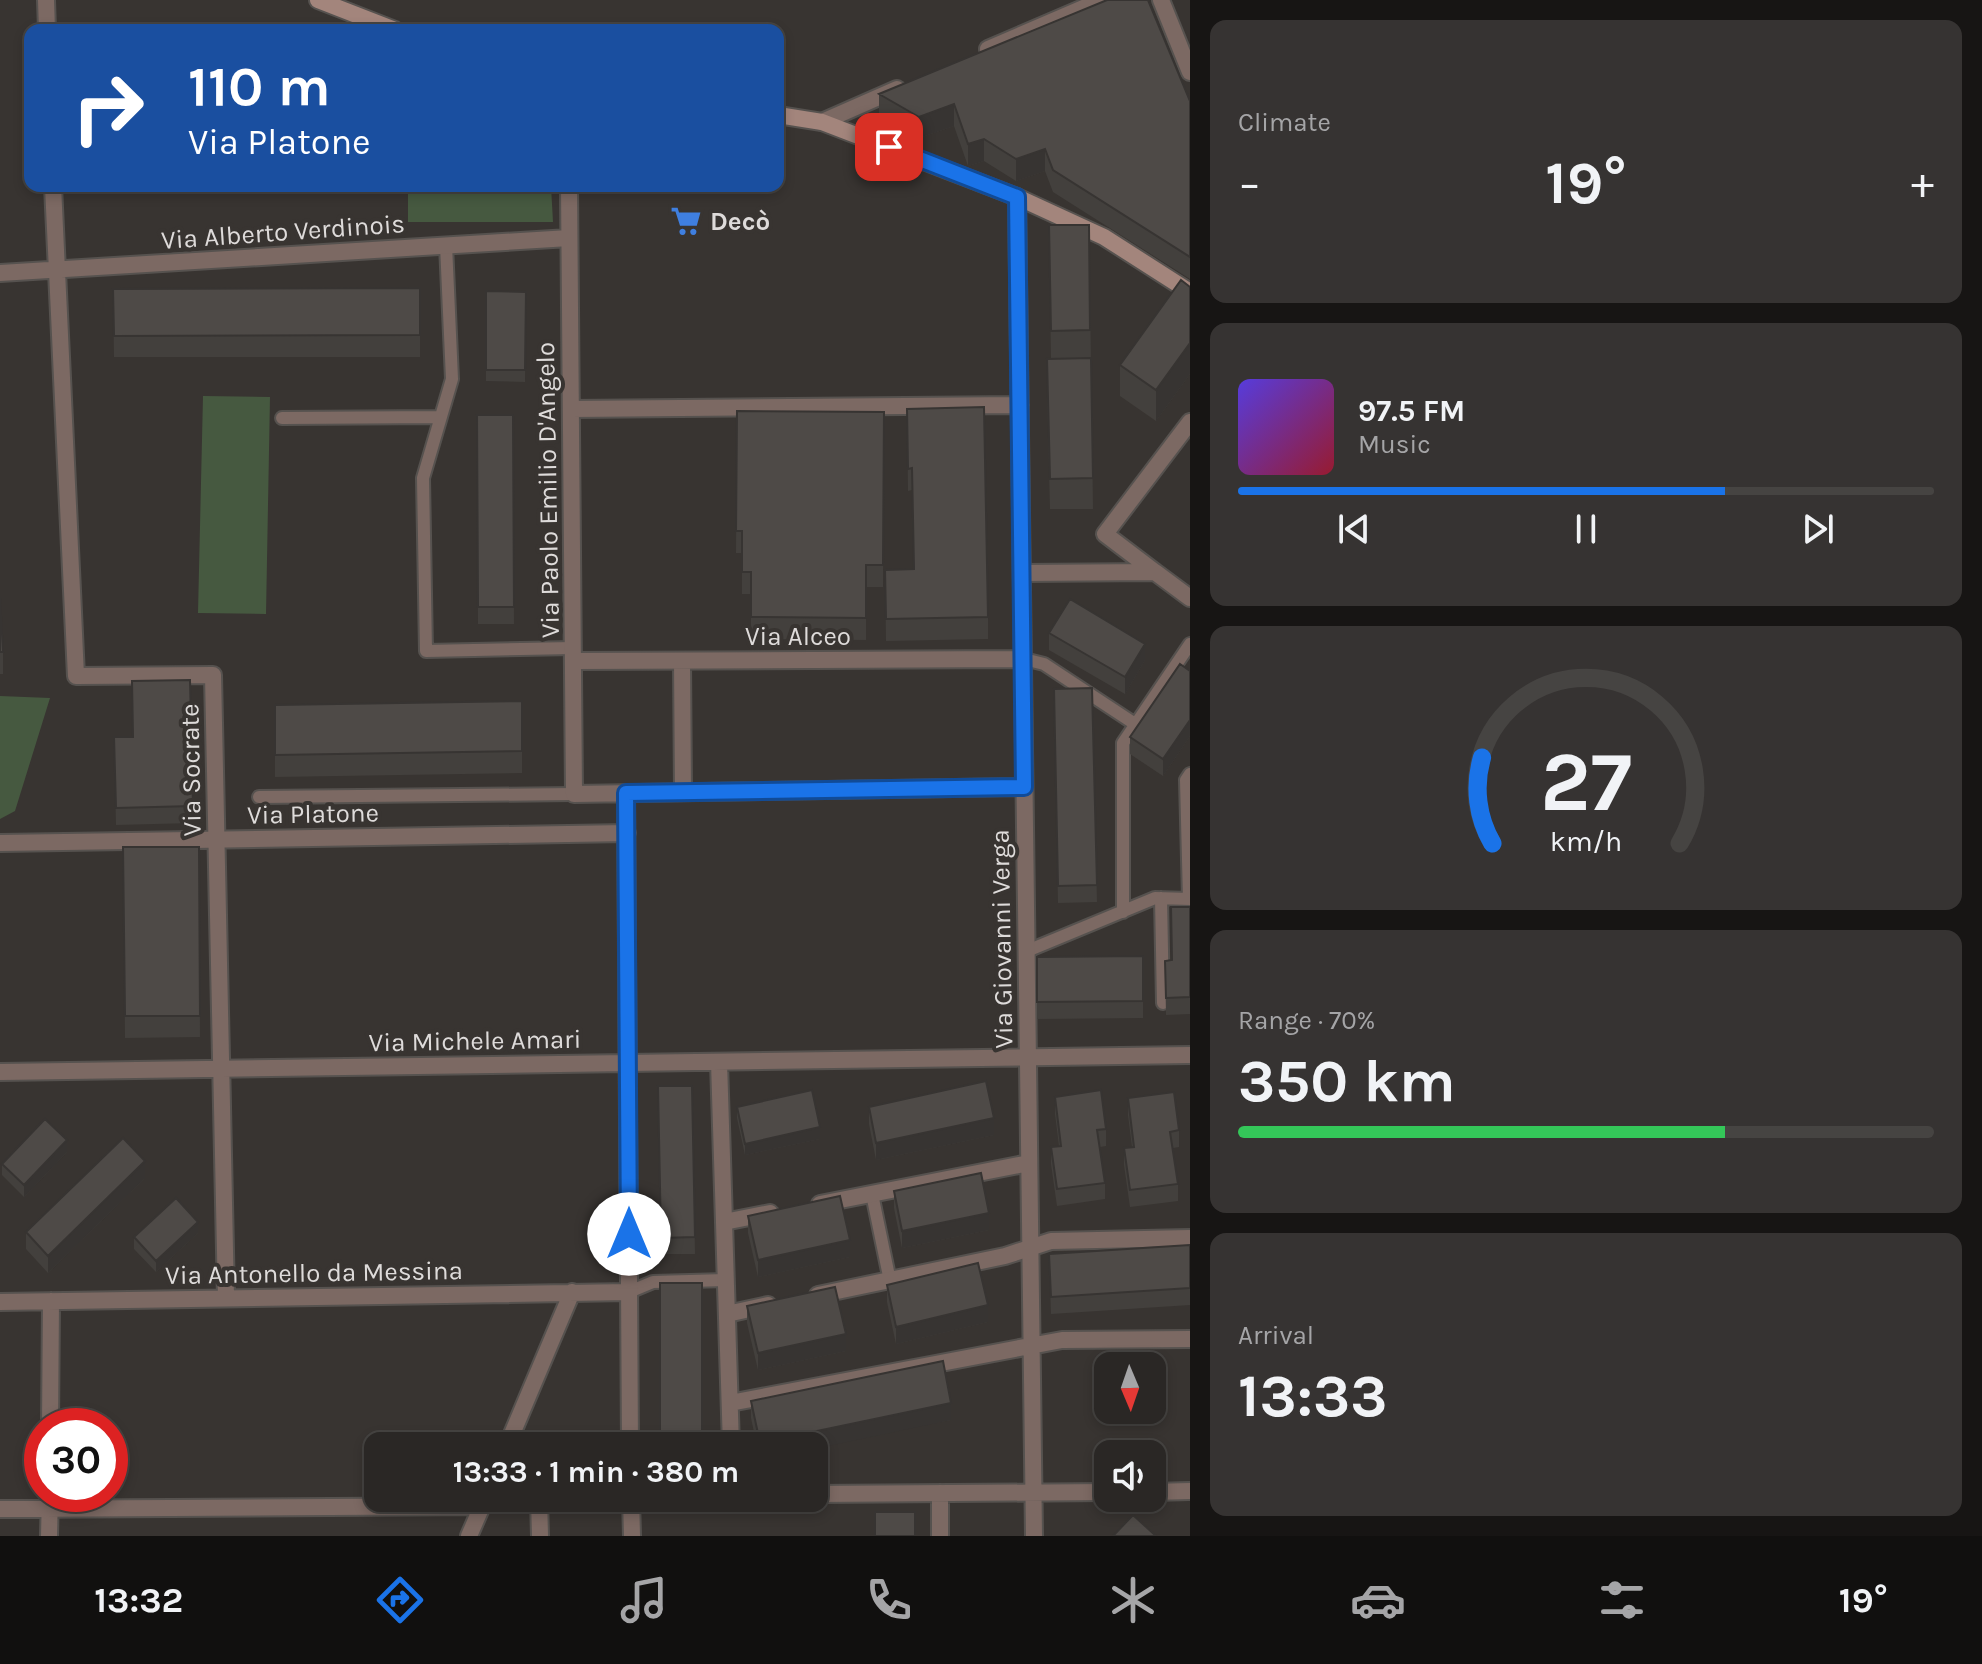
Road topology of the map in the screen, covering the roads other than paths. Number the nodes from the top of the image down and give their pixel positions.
1 (46, 0) edge
2 (1102, 0) edge
3 (1161, 0) edge
4 (330, 2) edge
5 (47, 24) edge
6 (381, 24) edge
7 (976, 55) edge
8 (1190, 72) edge
9 (906, 85) edge
10 (784, 116) edge
11 (822, 122) junction
12 (53, 192) edge
13 (569, 192) edge
14 (1017, 197) junction
15 (569, 238) junction
16 (446, 245) junction
17 (56, 270) junction
18 (0, 273) edge
19 (1190, 292) edge
20 (1020, 405) junction
21 (571, 409) junction
22 (441, 417) junction
23 (282, 418) dead end
24 (1190, 422) edge
25 (1155, 572) junction
26 (1022, 573) junction
27 (1190, 598) edge
28 (1190, 644) edge
29 (573, 655) junction
30 (1024, 659) junction
31 (682, 661) junction
32 (1135, 724) junction
33 (1190, 774) edge
34 (1024, 787) junction
35 (683, 792) junction
36 (626, 793) junction
37 (574, 794) junction
38 (259, 797) dead end
39 (627, 833) junction
40 (217, 840) junction
41 (0, 843) edge
42 (1161, 898) junction
43 (1189, 899) edge
44 (1123, 912) junction
45 (1027, 951) junction
46 (1163, 1003) edge
47 (1190, 1055) edge
48 (1028, 1057) junction
49 (719, 1062) junction
50 (628, 1063) junction
51 (223, 1068) junction
52 (0, 1072) edge
53 (1029, 1163) junction
54 (872, 1194) junction
55 (724, 1222) junction
56 (1190, 1238) edge
57 (1031, 1247) junction
58 (726, 1280) junction
59 (890, 1281) junction
60 (572, 1292) junction
61 (629, 1292) junction
62 (226, 1298) junction
63 (51, 1301) junction
64 (0, 1302) edge
65 (727, 1314) junction
66 (1190, 1339) edge
67 (1032, 1345) junction
68 (730, 1403) junction
69 (50, 1408) edge
70 (513, 1432) edge
71 (630, 1432) edge
72 (731, 1432) edge
73 (1190, 1491) edge
74 (1033, 1492) junction
75 (1094, 1492) edge
76 (1166, 1492) edge
77 (940, 1493) junction
78 (828, 1494) edge
79 (128, 1502) edge
80 (364, 1502) edge
81 (24, 1506) edge
82 (0, 1509) edge
83 (50, 1512) edge
84 (480, 1512) edge
85 (539, 1512) edge
86 (631, 1512) edge
87 (49, 1536) edge
88 (469, 1536) edge
89 (540, 1536) edge
90 (632, 1536) edge
91 (940, 1536) edge
92 (1034, 1536) edge

1 - 5 street
2 - 7 street
3 - 8 street
4 - 6 street
9 - 11 street
10 - 11 street
11 - 14 street
12 - 17 street, Via Socrate
13 - 15 street, Via Paolo Emilio D'Angelo
14 - 19 street
14 - 20 street, Via Giovanni Verga
15 - 16 street, Via Alberto Verdinois
15 - 21 street, Via Paolo Emilio D'Angelo
16 - 17 street, Via Alberto Verdinois
16 - 22 lane
17 - 18 street, Via Alberto Verdinois
17 - 40 street, Via Socrate
20 - 21 street
20 - 26 street, Via Giovanni Verga
21 - 29 street, Via Paolo Emilio D'Angelo
22 - 23 lane
22 - 29 lane
24 - 25 street
25 - 26 street
25 - 27 street
26 - 30 street, Via Giovanni Verga
28 - 32 lane
29 - 31 street, Via Alceo
29 - 37 street, Via Paolo Emilio D'Angelo
30 - 31 street, Via Alceo
30 - 32 lane
30 - 34 street, Via Giovanni Verga
31 - 35 street
32 - 44 lane
33 - 43 lane
34 - 35 street
34 - 45 street, Via Giovanni Verga
35 - 36 street
36 - 37 street
36 - 39 street
37 - 38 lane
39 - 40 street, Via Platone
39 - 50 street
40 - 41 street, Via Platone
40 - 51 street, Via Socrate
42 - 43 lane
42 - 44 lane
42 - 46 lane
44 - 45 lane
45 - 48 street, Via Giovanni Verga
47 - 48 street, Via Michele Amari
48 - 49 street, Via Michele Amari
48 - 53 street, Via Giovanni Verga
49 - 50 street, Via Michele Amari
49 - 55 street
50 - 51 street, Via Michele Amari
50 - 61 street
51 - 52 street, Via Michele Amari
51 - 62 street, Via Socrate
53 - 54 street
53 - 57 street, Via Giovanni Verga
54 - 55 street
54 - 59 lane
55 - 58 street
56 - 57 street
57 - 59 street
57 - 67 street, Via Giovanni Verga
58 - 61 lane
58 - 65 street
59 - 65 street
60 - 61 street, Via Antonello da Messina
60 - 62 street, Via Antonello da Messina
60 - 70 street
61 - 71 street
62 - 63 street, Via Antonello da Messina
63 - 64 street, Via Antonello da Messina
63 - 69 street
65 - 68 street
66 - 67 street
67 - 68 street
67 - 74 street, Via Giovanni Verga
68 - 72 street
73 - 76 street
74 - 75 street
74 - 77 street
74 - 92 street, Via Giovanni Verga
77 - 78 street
77 - 91 street
79 - 80 street
81 - 82 street
83 - 87 street
84 - 88 street
85 - 89 street
86 - 90 street

